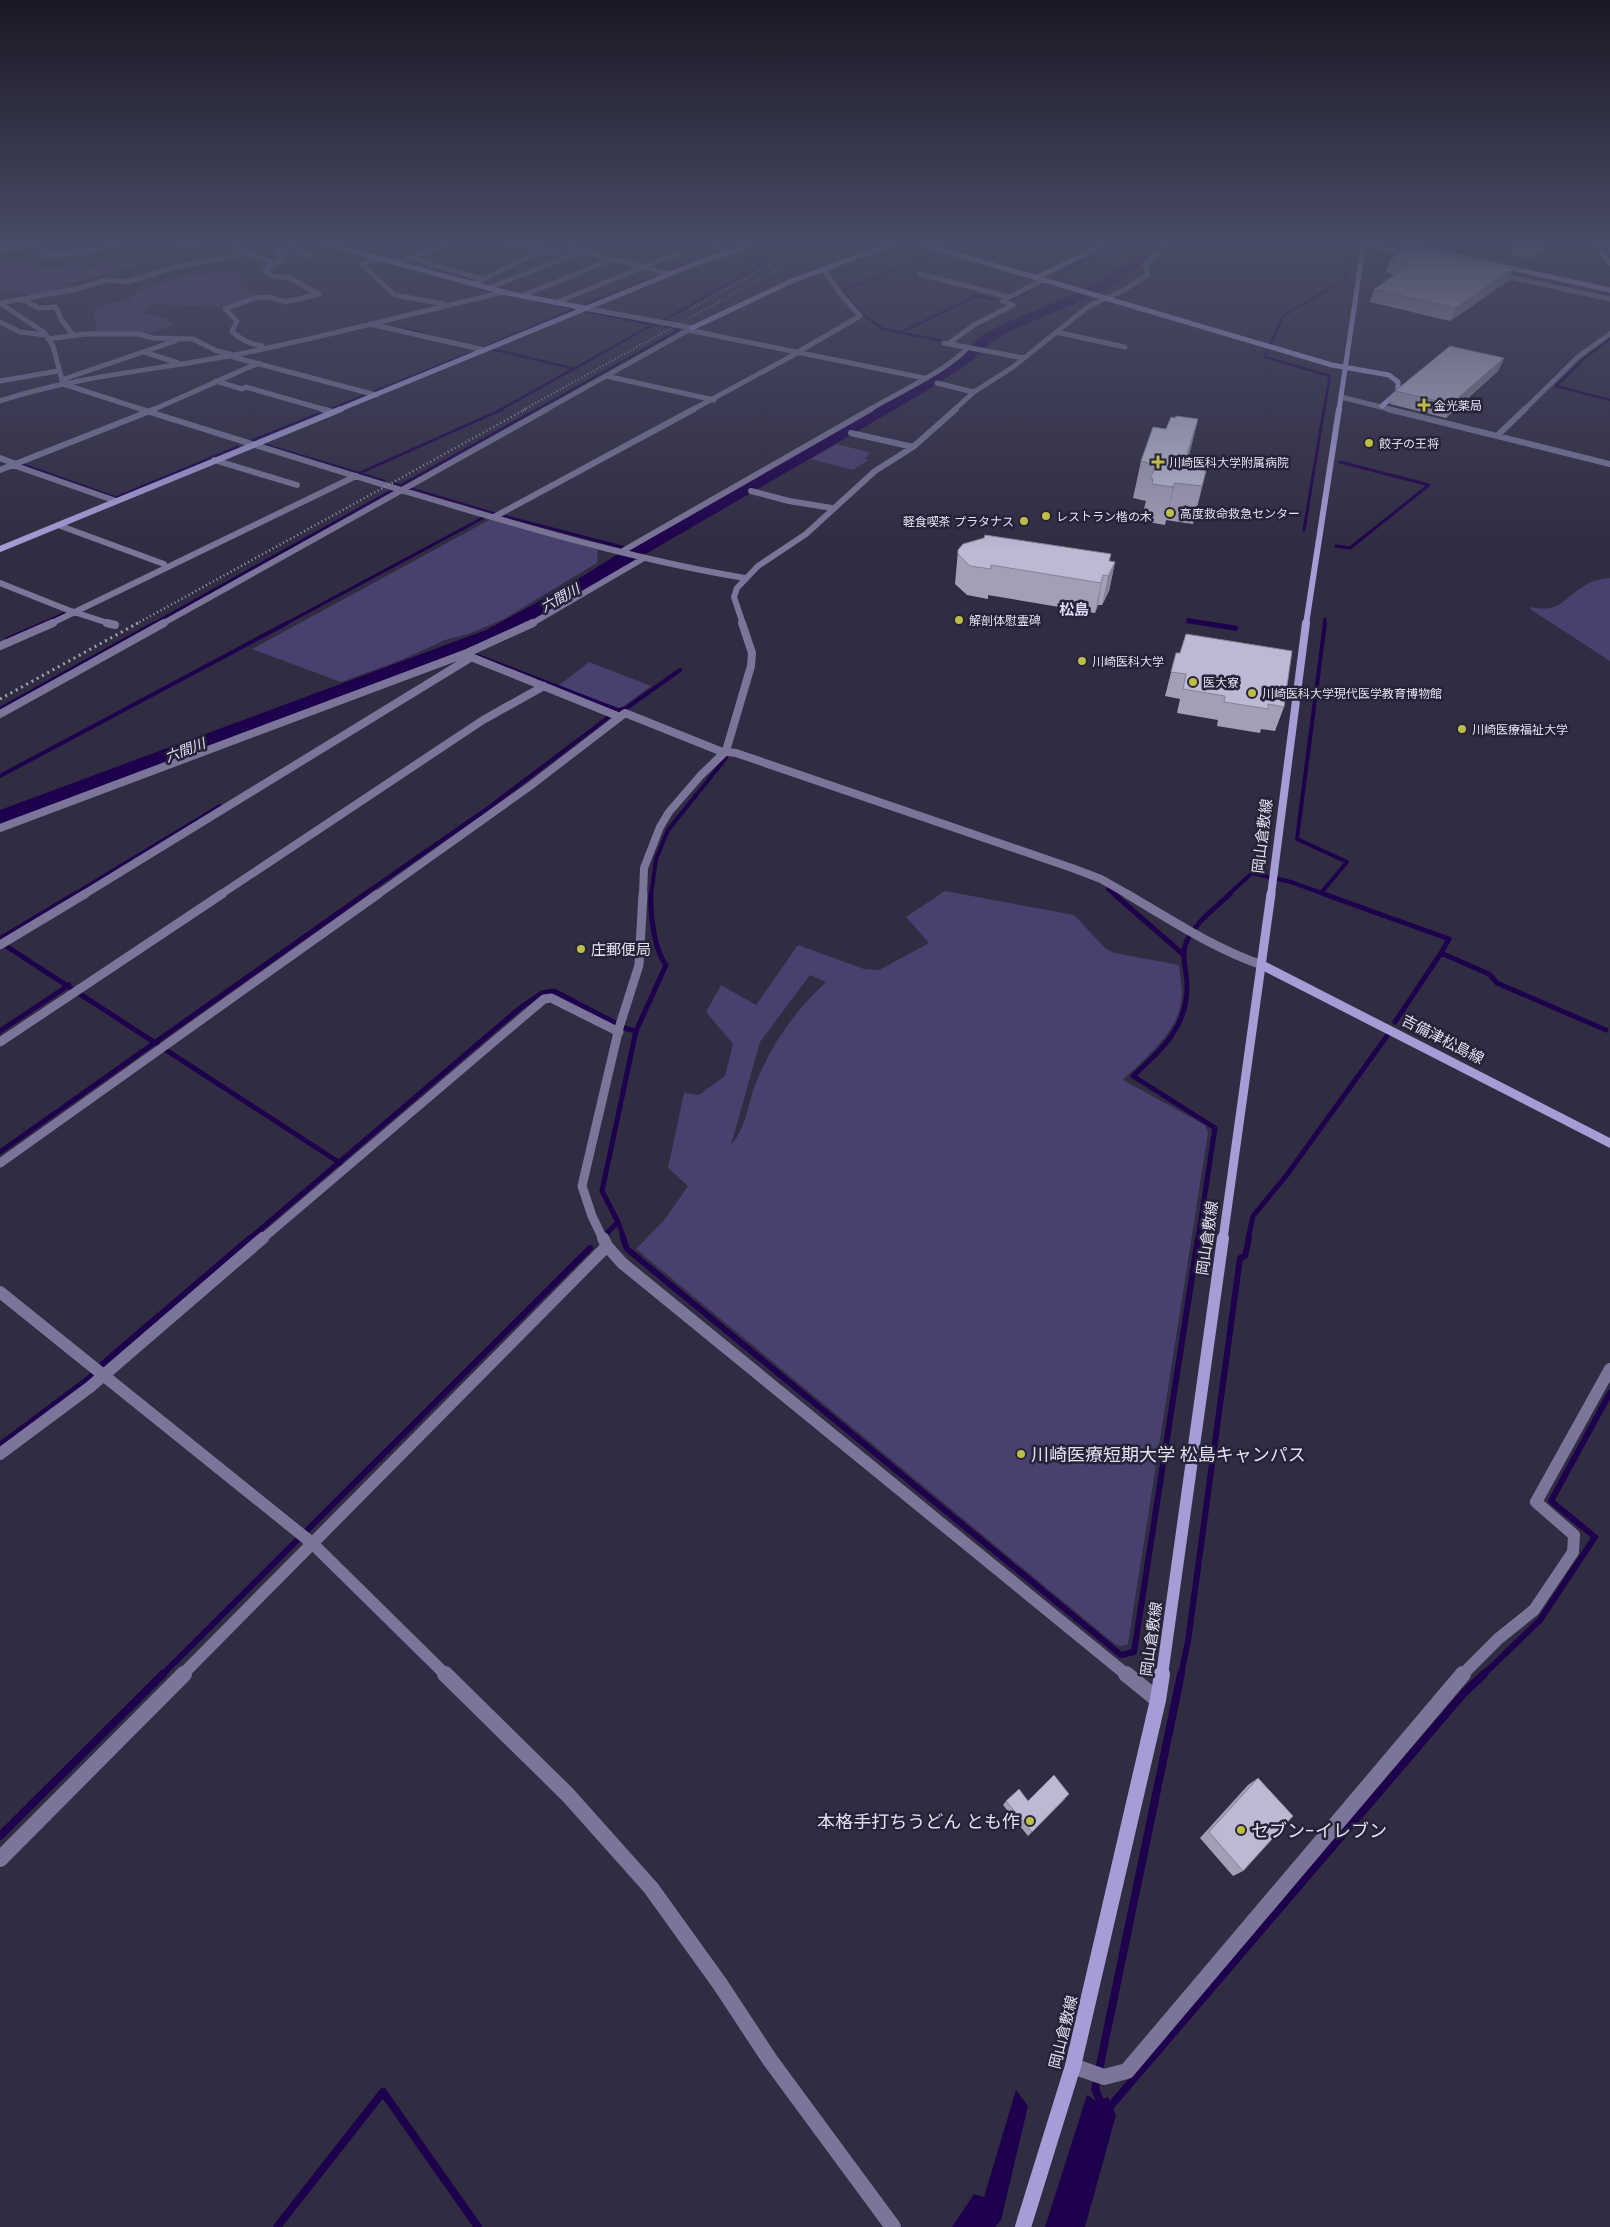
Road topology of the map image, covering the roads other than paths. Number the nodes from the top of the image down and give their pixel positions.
1 (51, 345) edge
2 (164, 345) edge
3 (205, 345) edge
4 (256, 345) edge
5 (277, 345) edge
6 (465, 345) edge
7 (494, 345) edge
8 (661, 345) edge
9 (759, 345) edge
10 (811, 345) edge
11 (956, 345) edge
12 (1040, 345) edge
13 (1115, 345) edge
14 (1263, 345) edge
15 (1349, 345) edge
16 (1595, 345) edge
17 (268, 347) junction
18 (1125, 347) dead end
19 (968, 348) junction
20 (484, 349) junction
21 (144, 352) junction
22 (797, 353) junction
23 (232, 355) junction
24 (1024, 358) junction
25 (258, 363) junction
26 (180, 364) junction
27 (1346, 368) junction
28 (58, 370) junction
29 (606, 376) junction
30 (922, 379) junction
31 (0, 380) edge
32 (216, 381) junction
33 (63, 382) junction
34 (937, 383) dead end
35 (973, 392) junction
36 (373, 394) junction
37 (1341, 397) junction
38 (711, 399) junction
39 (0, 401) edge
40 (1382, 406) junction
41 (146, 411) junction
42 (330, 411) junction
43 (851, 433) dead end
44 (1498, 435) junction
45 (252, 444) junction
46 (913, 447) junction
47 (0, 458) edge
48 (214, 460) junction
49 (18, 463) junction
50 (1610, 464) edge
51 (0, 470) edge
52 (354, 476) junction
53 (297, 485) dead end
54 (401, 488) junction
55 (751, 491) dead end
56 (118, 498) junction
57 (832, 508) junction
58 (494, 516) junction
59 (58, 525) junction
60 (0, 549) edge
61 (624, 551) junction
62 (642, 557) junction
63 (164, 564) dead end
64 (745, 578) junction
65 (0, 583) edge
66 (72, 611) junction
67 (115, 625) dead end
68 (0, 646) edge
69 (468, 655) junction
70 (544, 686) junction
71 (0, 714) edge
72 (615, 715) junction
73 (726, 751) junction
74 (0, 828) edge
75 (3, 943) edge
76 (1262, 965) junction
77 (620, 1028) junction
78 (0, 1042) edge
79 (1610, 1143) edge
80 (0, 1163) edge
81 (607, 1246) junction
82 (0, 1292) edge
83 (1610, 1369) edge
84 (98, 1372) junction
85 (0, 1454) edge
86 (309, 1541) junction
87 (1158, 1700) junction
88 (0, 1859) edge
89 (1073, 2066) junction
90 (893, 2227) edge
91 (1023, 2227) edge

1 - 28 street
2 - 21 street
3 - 23 street
4 - 17 street
5 - 17 street
6 - 20 street
7 - 20 street
8 - 29 street
9 - 22 street
10 - 22 street
11 - 19 street
12 - 24 street
13 - 18 street
14 - 27 street
15 - 27 street, 岡山倉敷線
16 - 44 street
17 - 23 street
19 - 24 street
19 - 30 street
20 - 36 street
21 - 26 street
21 - 33 street
22 - 30 street
22 - 38 street
23 - 25 street
23 - 26 street
24 - 35 street
25 - 32 street
25 - 36 street
26 - 33 street
27 - 37 street, 岡山倉敷線
27 - 40 street
28 - 31 street
28 - 33 street
29 - 38 street
29 - 54 street
30 - 61 street
32 - 41 street
32 - 42 street
33 - 39 street
33 - 41 street
34 - 35 street
35 - 46 street
36 - 42 street
37 - 40 street
37 - 76 street, 岡山倉敷線
38 - 58 street
40 - 44 street
41 - 45 street
41 - 49 street
42 - 45 street
43 - 46 street
44 - 50 street
45 - 48 street
45 - 52 street
46 - 57 street
47 - 49 street
48 - 53 street
48 - 56 street
49 - 51 street
49 - 56 street
49 - 56 street
52 - 54 street
52 - 66 street
54 - 58 street
54 - 71 street
55 - 57 street
56 - 59 street
57 - 64 street
58 - 61 street
59 - 60 street
59 - 63 street
61 - 62 street
62 - 64 street
62 - 69 street
64 - 73 street
65 - 66 street
66 - 67 street
66 - 68 street
69 - 70 street
69 - 74 street
69 - 75 street
70 - 72 street
70 - 78 street
72 - 73 street
72 - 80 street
73 - 76 street
73 - 77 street
76 - 79 street, 吉備津松島線
76 - 87 street, 岡山倉敷線
77 - 81 street
77 - 84 street
81 - 86 street
81 - 87 street
82 - 84 street
83 - 89 street
84 - 85 street
84 - 86 street
86 - 88 street
86 - 90 street
87 - 89 street, 岡山倉敷線
89 - 91 street, 岡山倉敷線

